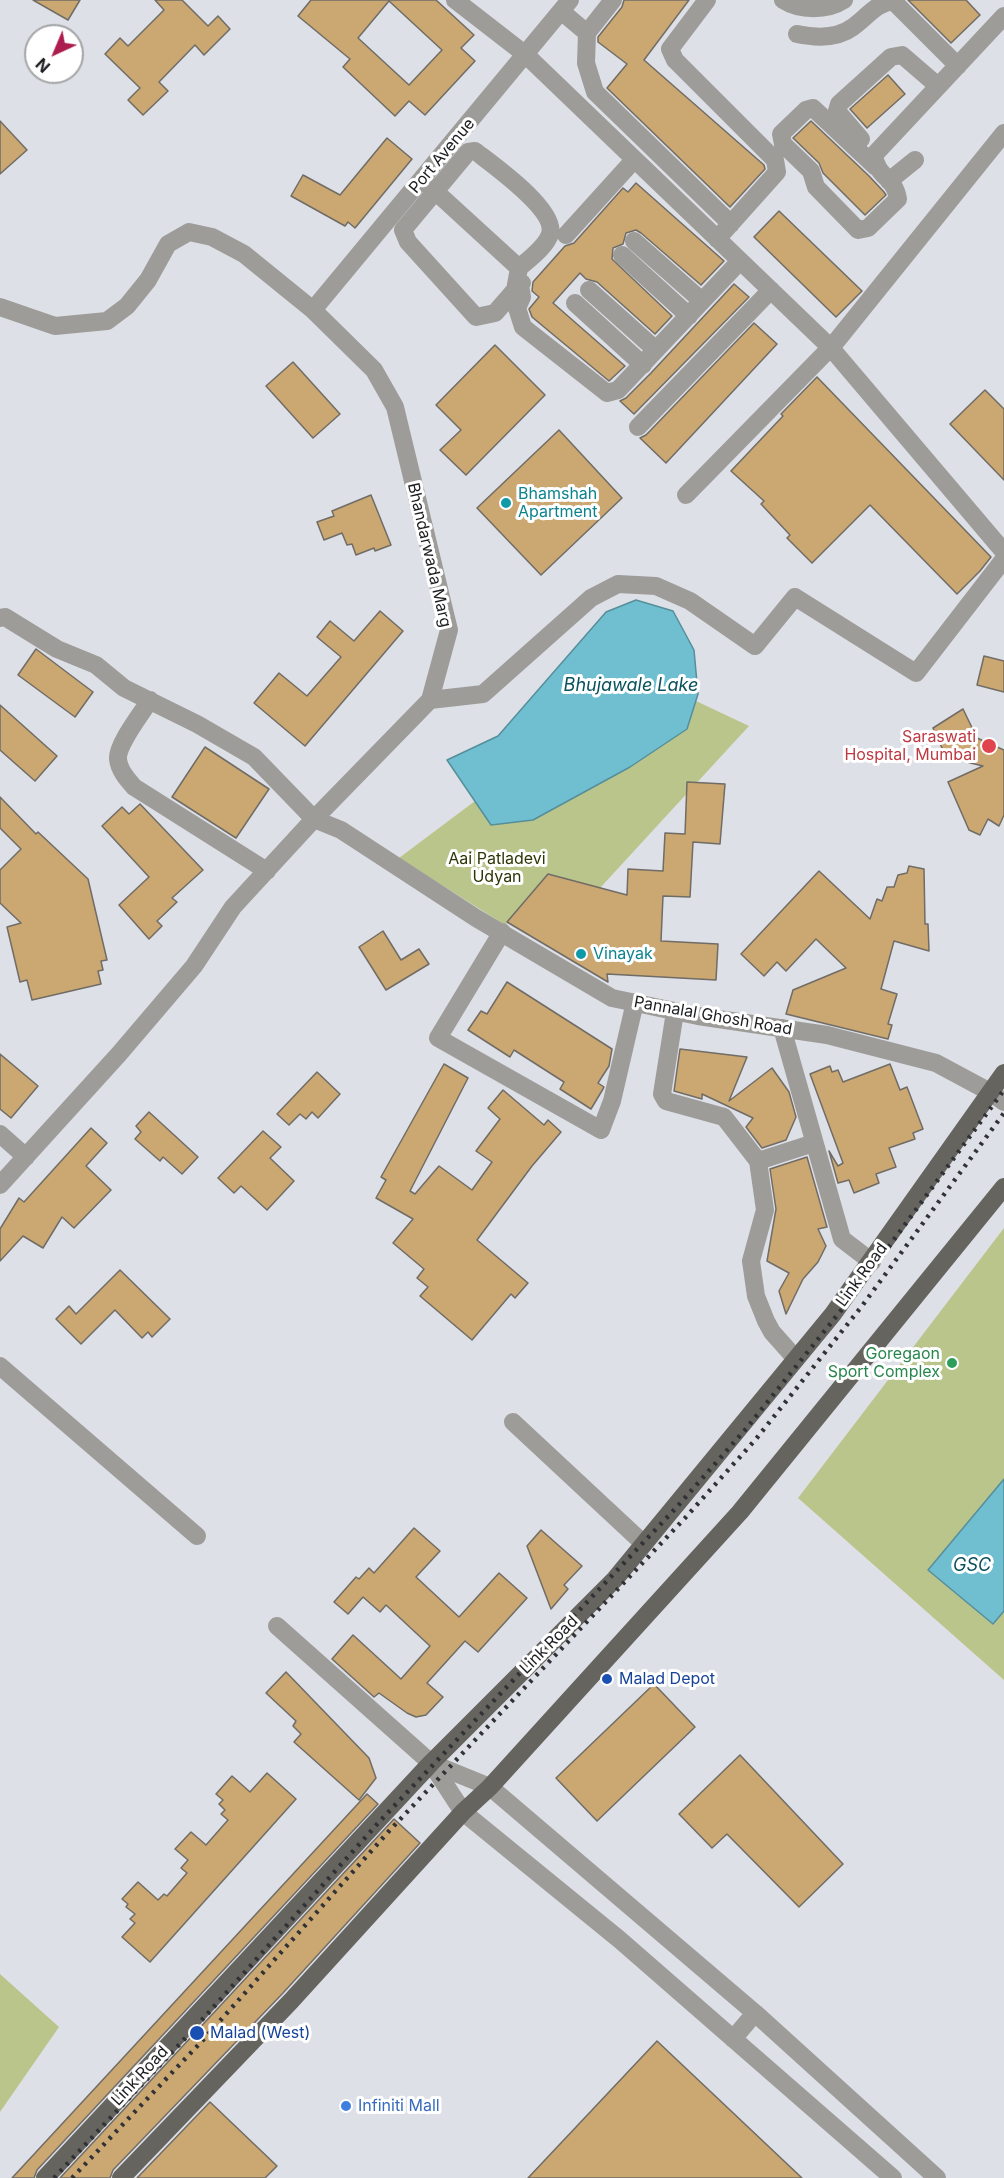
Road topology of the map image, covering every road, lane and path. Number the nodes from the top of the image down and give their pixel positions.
1 (455, 0) edge
2 (613, 0) edge
3 (707, 0) edge
4 (783, 0) edge
5 (844, 0) edge
6 (565, 5) edge
7 (1004, 16) edge
8 (586, 33) junction
9 (797, 34) dead end
10 (526, 55) junction
11 (958, 66) junction
12 (938, 86) junction
13 (1004, 133) edge
14 (633, 160) junction
15 (915, 160) dead end
16 (875, 161) junction
17 (890, 181) junction
18 (429, 186) junction
19 (731, 224) junction
20 (566, 235) dead end
21 (717, 239) junction
22 (634, 241) dead end
23 (622, 255) dead end
24 (546, 256) dead end
25 (740, 261) junction
26 (519, 268) junction
27 (589, 290) dead end
28 (771, 290) junction
29 (702, 301) junction
30 (575, 303) dead end
31 (0, 307) edge
32 (313, 310) junction
33 (689, 315) junction
34 (831, 348) junction
35 (656, 350) junction
36 (643, 364) junction
37 (638, 427) dead end
38 (686, 495) dead end
39 (1004, 552) edge
40 (1004, 559) edge
41 (0, 618) edge
42 (150, 700) junction
43 (430, 700) junction
44 (314, 819) junction
45 (267, 871) junction
46 (502, 932) junction
47 (635, 1002) junction
48 (675, 1011) junction
49 (782, 1028) junction
50 (1004, 1072) edge
51 (997, 1097) edge
52 (0, 1134) edge
53 (814, 1143) junction
54 (26, 1157) junction
55 (758, 1161) junction
56 (0, 1185) edge
57 (1004, 1187) edge
58 (872, 1262) junction
59 (796, 1359) junction
60 (0, 1366) edge
61 (513, 1422) dead end
62 (197, 1536) dead end
63 (644, 1544) junction
64 (276, 1626) dead end
65 (431, 1763) junction
66 (490, 1787) junction
67 (463, 1812) junction
68 (755, 2013) junction
69 (733, 2039) junction
70 (45, 2178) edge
71 (121, 2178) edge
72 (893, 2178) edge
73 (937, 2178) edge

1 - 10 street
2 - 8 street
3 - 19 street
4 - 5 street
6 - 8 street
6 - 10 street, Port Avenue
7 - 11 street
8 - 19 street
9 - 11 street
10 - 14 street
10 - 18 street, Port Avenue
11 - 12 street
12 - 16 street
12 - 16 street
13 - 34 street
14 - 20 street
14 - 21 street
15 - 17 street
16 - 17 street
16 - 17 street
18 - 26 street
18 - 26 street
18 - 26 street
18 - 32 street, Port Avenue
19 - 21 street
21 - 25 street
22 - 29 street
23 - 33 street
24 - 36 street
25 - 28 street
25 - 29 street
27 - 35 street
28 - 34 street
28 - 37 street
29 - 33 street
30 - 36 street
31 - 32 street, Bhandarwada Marg
32 - 43 street, Bhandarwada Marg
33 - 35 street
34 - 38 street
34 - 39 street
35 - 36 street
40 - 43 street
41 - 42 street
42 - 44 street
42 - 45 street
43 - 44 street, Bhandarwada Marg
44 - 45 street, Bhandarwada Marg
44 - 46 street, Pannalal Ghosh Road
45 - 54 street, Bhandarwada Marg
46 - 47 street, Pannalal Ghosh Road
46 - 47 street
47 - 48 street, Pannalal Ghosh Road
48 - 49 street, Pannalal Ghosh Road
48 - 55 street
49 - 51 street, Pannalal Ghosh Road
49 - 53 street
50 - 51 main road, Link Road
51 - 58 main road, Link Road
52 - 54 street
53 - 55 street
53 - 58 street
54 - 56 street, Bhandarwada Marg
55 - 59 street
57 - 66 main road
58 - 59 main road, Link Road
59 - 63 main road, Link Road
60 - 62 street
61 - 63 street
63 - 65 main road, Link Road
64 - 65 street
65 - 66 street
65 - 67 street
65 - 70 main road, Link Road
66 - 67 main road
66 - 68 street
67 - 69 street
67 - 71 main road
68 - 69 street
68 - 73 street
69 - 72 street

